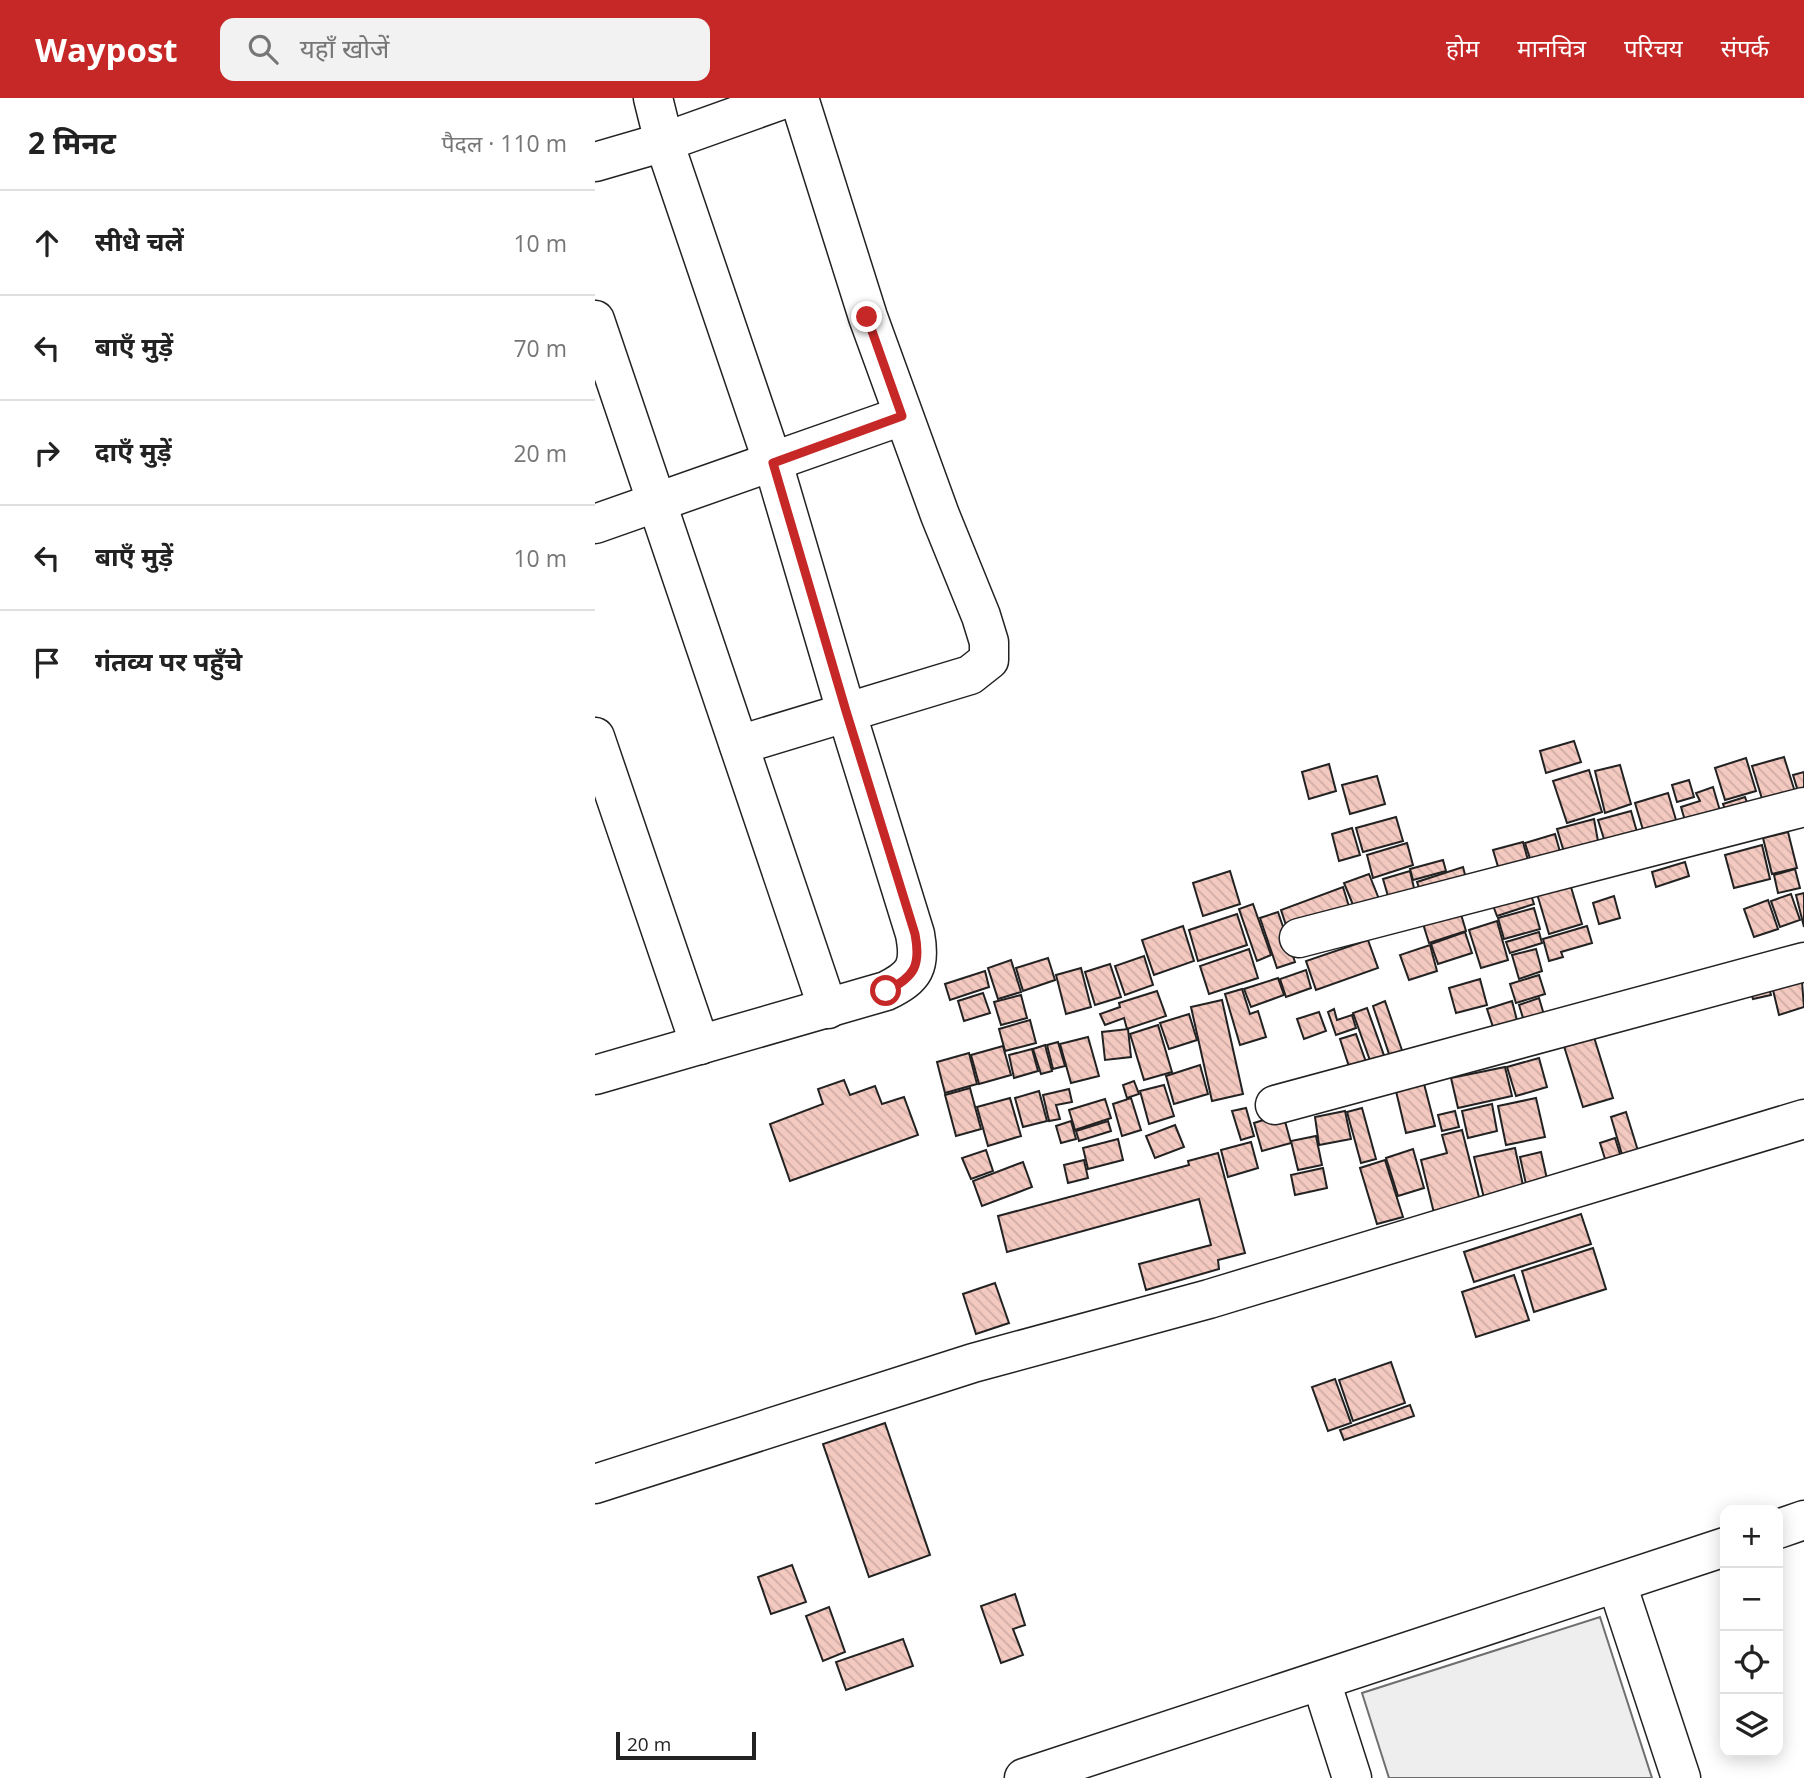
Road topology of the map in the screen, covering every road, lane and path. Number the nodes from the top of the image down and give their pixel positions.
1 (653, 98) edge
2 (787, 98) edge
3 (799, 98) edge
4 (664, 142) junction
5 (595, 162) edge
6 (595, 320) edge
7 (902, 416) junction
8 (773, 463) junction
9 (657, 502) junction
10 (595, 524) edge
11 (846, 711) junction
12 (595, 737) edge
13 (739, 745) junction
14 (1804, 807) edge
15 (1299, 938) dead end
16 (1804, 962) edge
17 (828, 1009) junction
18 (700, 1045) junction
19 (595, 1075) edge
20 (1275, 1105) dead end
21 (1804, 1119) edge
22 (595, 1484) edge
23 (1804, 1520) edge
24 (1783, 1527) edge
25 (1720, 1549) edge
26 (1616, 1584) junction
27 (1321, 1681) junction
28 (1024, 1778) edge
29 (1352, 1778) edge
30 (1681, 1778) edge

1 - 4 street
2 - 4 street
3 - 7 street
4 - 5 street
4 - 8 street
6 - 9 street
7 - 8 street
7 - 11 street
8 - 9 street
8 - 11 street
9 - 10 street
9 - 13 street
11 - 13 street
11 - 17 street
12 - 18 street
13 - 17 street
14 - 15 street
16 - 20 street
17 - 18 street
18 - 19 street
21 - 22 street
23 - 24 street
25 - 26 street
26 - 27 street
26 - 30 street
27 - 28 street
27 - 29 street

